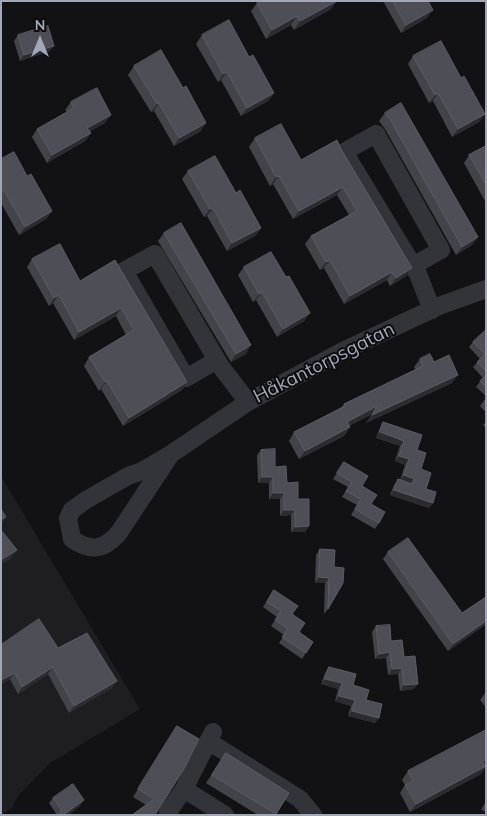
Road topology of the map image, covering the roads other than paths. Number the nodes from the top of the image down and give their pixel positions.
1 (413, 266) junction
2 (486, 289) edge
3 (432, 310) junction
4 (217, 360) junction
5 (248, 402) junction
6 (171, 454) junction
7 (184, 789) junction
8 (305, 812) edge
9 (170, 815) edge
10 (225, 815) edge

1 - 1 street
1 - 3 street
2 - 3 street, Håkantorpsgatan
3 - 5 street, Håkantorpsgatan
4 - 4 street
4 - 5 street
5 - 6 street, Håkantorpsgatan
6 - 6 street, Håkantorpsgatan
7 - 8 street
7 - 9 street
7 - 10 street

